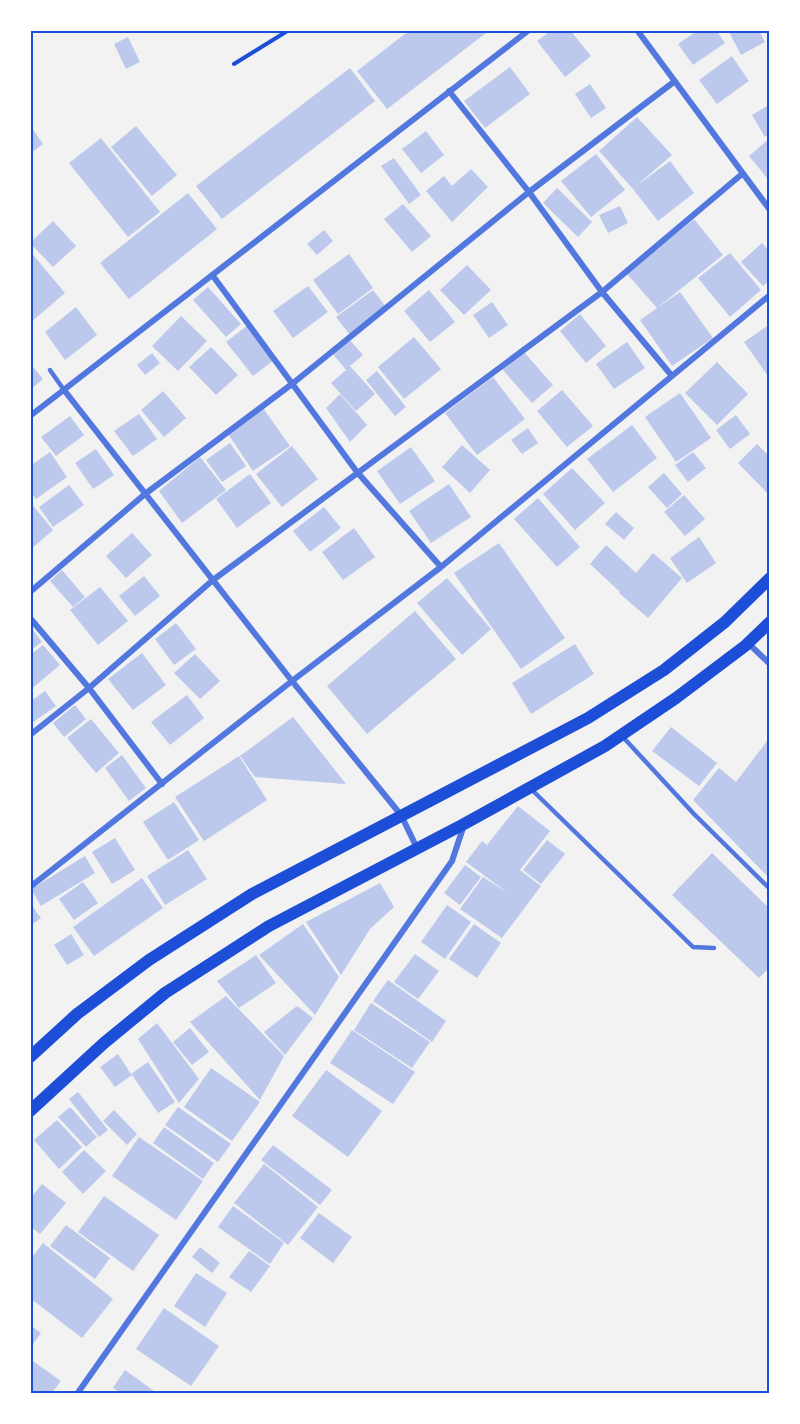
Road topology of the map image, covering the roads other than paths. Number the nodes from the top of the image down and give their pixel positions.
1 (529, 30) edge
2 (637, 30) edge
3 (675, 81) junction
4 (449, 91) junction
5 (742, 174) junction
6 (529, 192) junction
7 (770, 210) edge
8 (213, 276) junction
9 (602, 292) junction
10 (770, 295) edge
11 (50, 370) dead end
12 (672, 376) junction
13 (292, 384) junction
14 (64, 390) junction
15 (30, 416) edge
16 (357, 472) junction
17 (145, 494) junction
18 (441, 567) junction
19 (770, 578) edge
20 (213, 580) junction
21 (30, 592) edge
22 (30, 618) edge
23 (770, 622) edge
24 (748, 643) junction
25 (770, 664) edge
26 (292, 681) junction
27 (89, 688) junction
28 (30, 735) edge
29 (621, 735) junction
30 (162, 784) junction
31 (530, 787) junction
32 (401, 815) junction
33 (464, 824) junction
34 (417, 848) junction
35 (30, 887) edge
36 (770, 889) edge
37 (714, 948) dead end
38 (30, 1057) edge
39 (30, 1111) edge
40 (77, 1394) edge

1 - 4 street
2 - 3 street
3 - 5 street
3 - 6 street
4 - 6 street
4 - 8 street
5 - 7 street
5 - 9 street
6 - 9 street
6 - 13 street
8 - 13 street
8 - 14 street
9 - 12 street
9 - 16 street
10 - 12 street
11 - 14 lane
12 - 18 street
13 - 16 street
13 - 17 street
14 - 15 street
14 - 17 street
16 - 18 street
16 - 20 street
17 - 20 street
17 - 21 street
18 - 26 street
19 - 32 main road
20 - 26 street
20 - 27 street
22 - 27 street
23 - 24 main road
24 - 25 street
24 - 29 main road
26 - 30 street
26 - 32 street
27 - 28 street
27 - 30 street
29 - 31 main road
29 - 36 lane
30 - 35 street
31 - 33 main road
31 - 37 lane
32 - 34 street
32 - 38 main road
33 - 34 main road
33 - 40 street
34 - 39 main road

